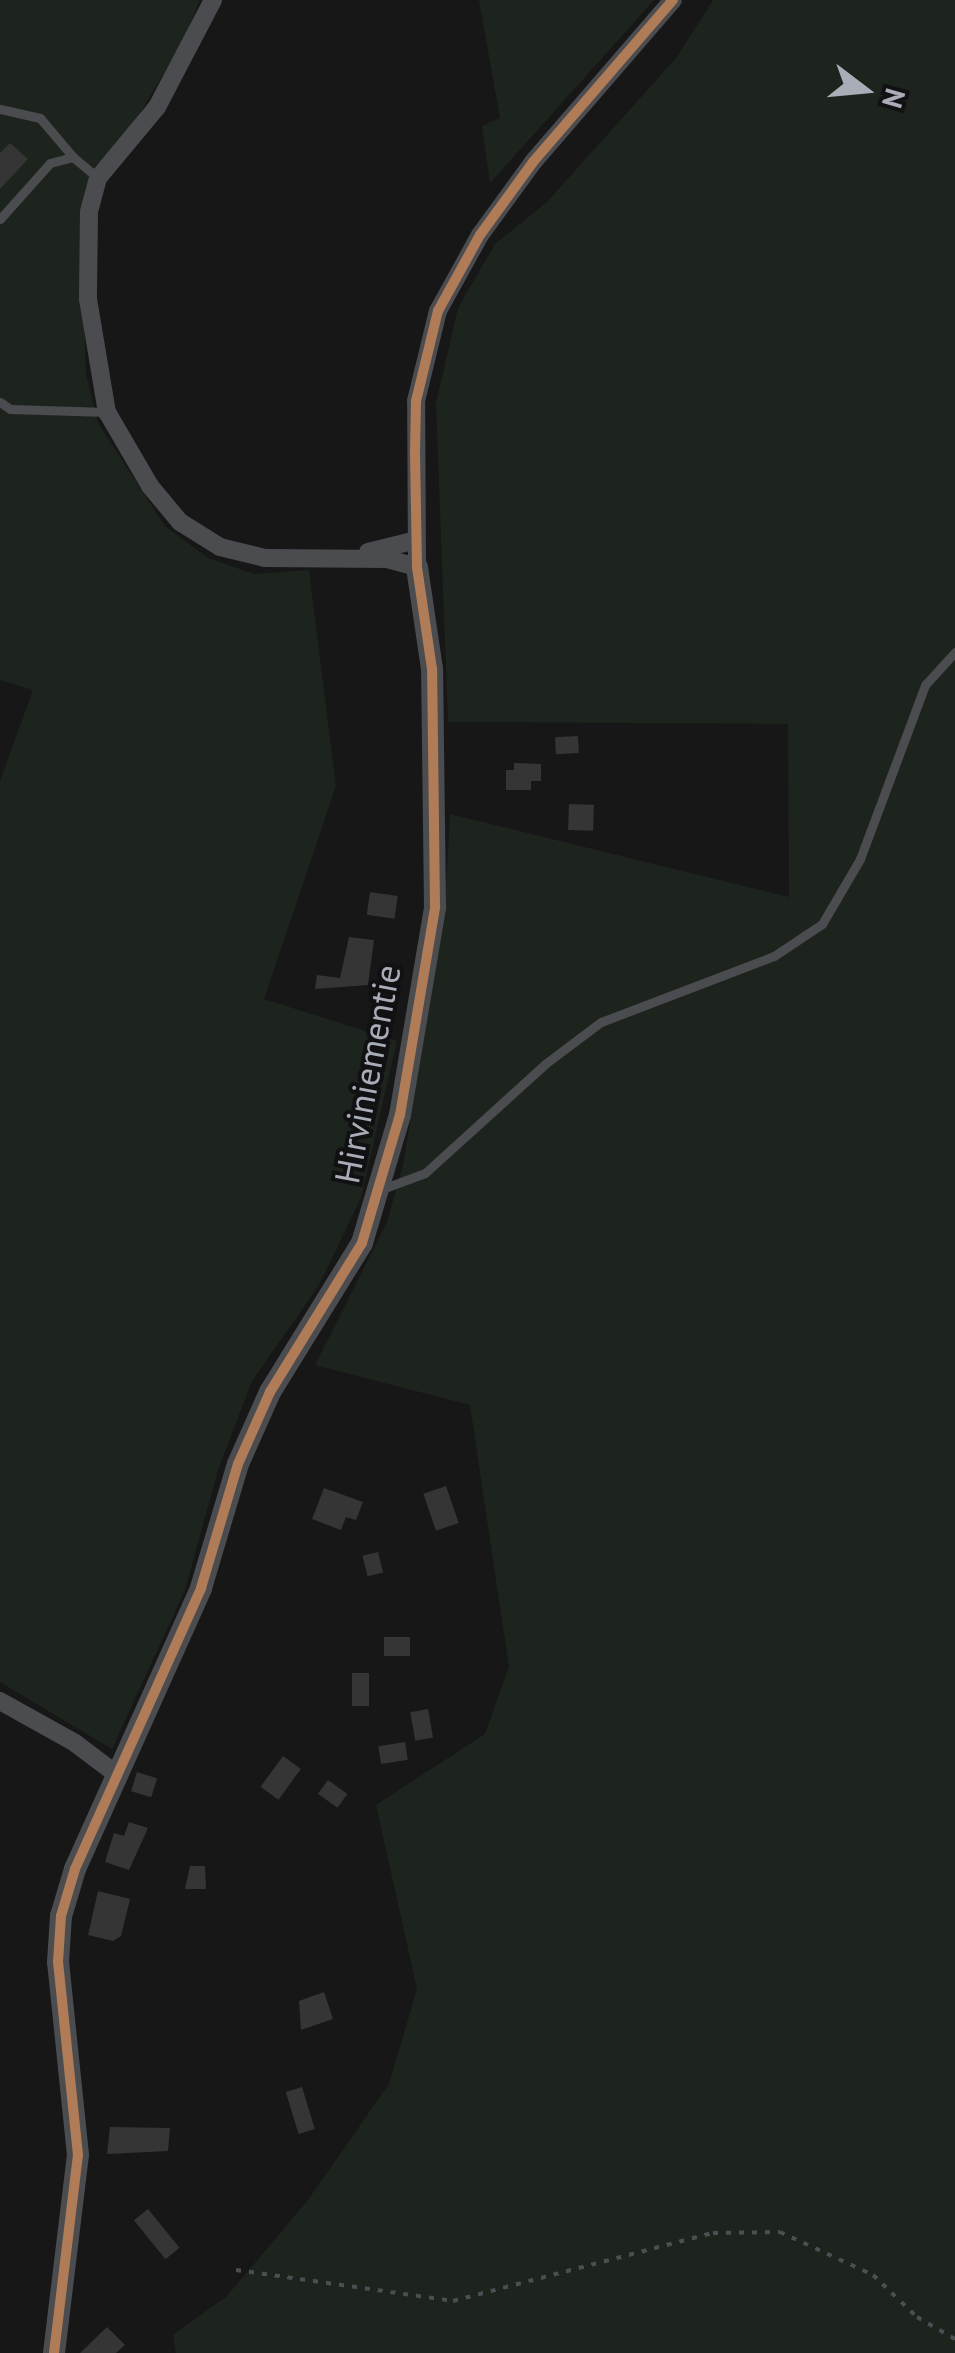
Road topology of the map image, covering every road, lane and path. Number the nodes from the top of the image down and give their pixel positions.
1 (213, 0) edge
2 (673, 0) edge
3 (0, 109) edge
4 (73, 157) junction
5 (98, 178) junction
6 (0, 220) edge
7 (0, 402) edge
8 (107, 412) junction
9 (416, 540) junction
10 (349, 557) junction
11 (417, 567) junction
12 (955, 652) edge
13 (382, 1190) junction
14 (0, 1701) edge
15 (116, 1774) junction
16 (236, 2270) dead end
17 (955, 2339) edge
18 (54, 2353) edge

1 - 5 street
2 - 9 street, Hirviniementie
3 - 4 lane
4 - 5 lane
4 - 6 lane
5 - 8 street
7 - 8 lane
8 - 10 street
9 - 10 street
9 - 11 street, Hirviniementie
10 - 11 street
11 - 13 street, Hirviniementie
12 - 13 lane
13 - 15 street, Hirviniementie
14 - 15 street
15 - 18 street, Hirviniementie
16 - 17 path

